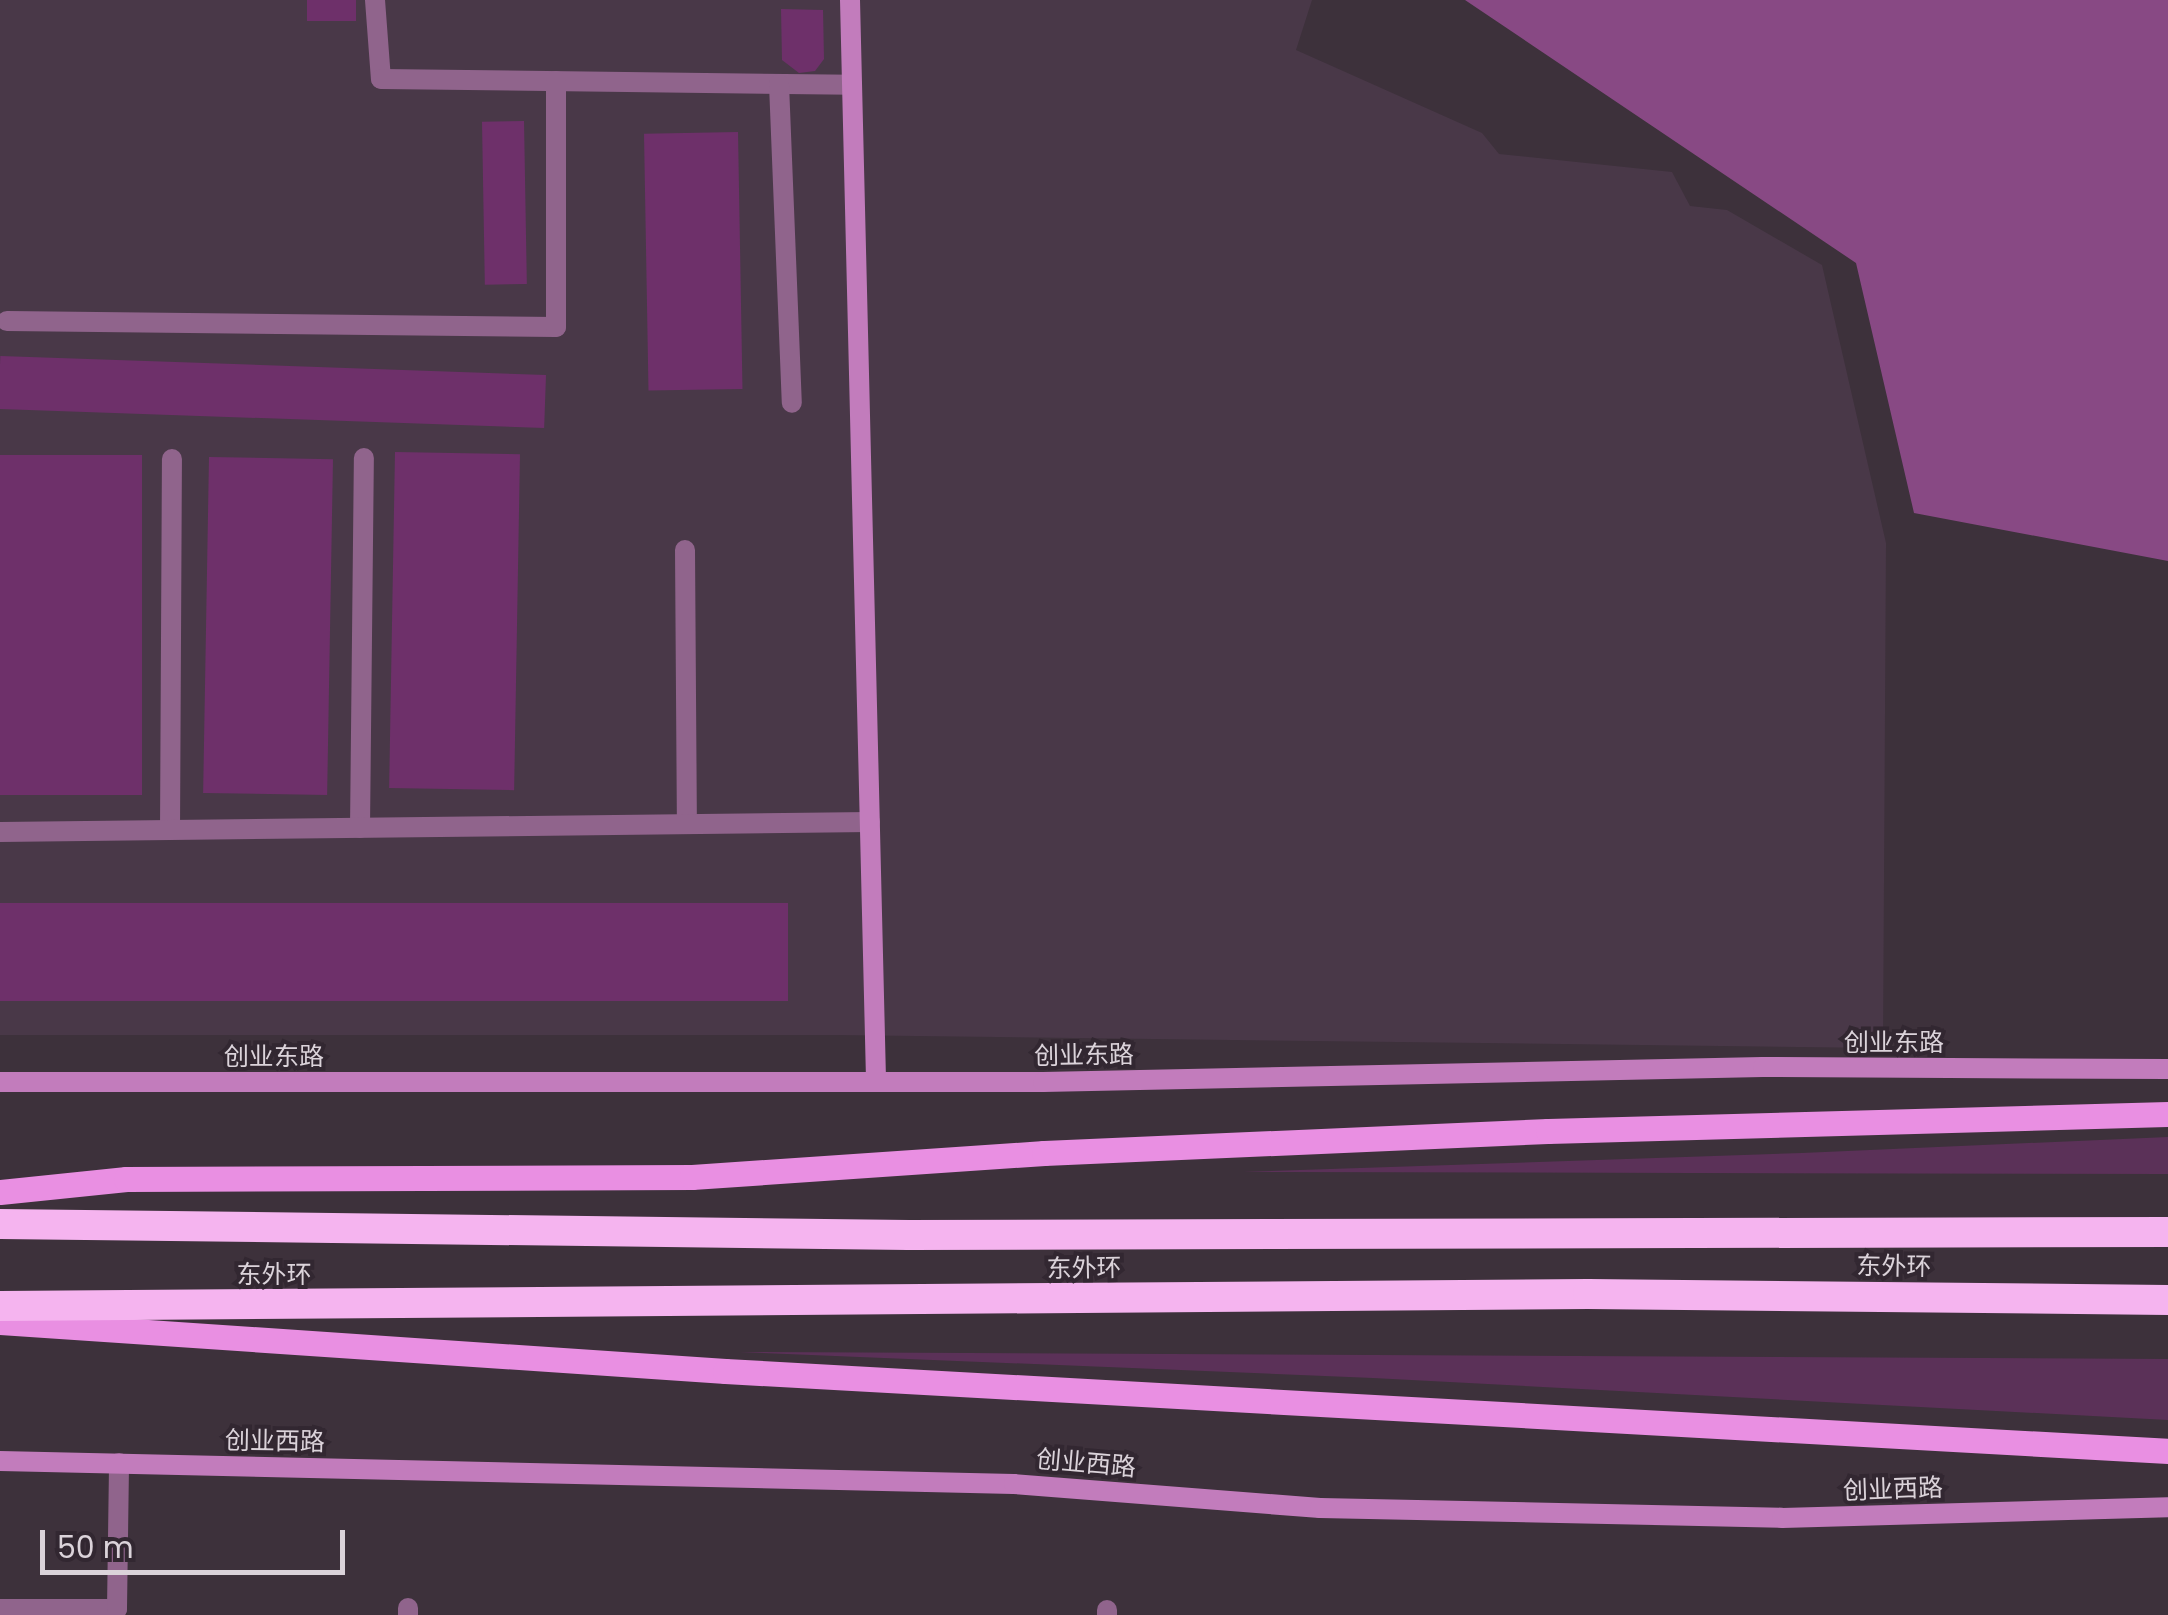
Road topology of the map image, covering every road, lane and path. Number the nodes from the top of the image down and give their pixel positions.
1 (375, 0) edge
2 (850, 0) edge
3 (556, 81) junction
4 (779, 84) junction
5 (852, 85) junction
6 (7, 321) dead end
7 (792, 404) dead end
8 (364, 458) dead end
9 (172, 459) dead end
10 (685, 550) dead end
11 (870, 822) junction
12 (687, 824) junction
13 (360, 828) junction
14 (170, 830) junction
15 (0, 832) edge
16 (2168, 1069) edge
17 (0, 1082) edge
18 (876, 1082) junction
19 (2168, 1114) edge
20 (0, 1192) edge
21 (0, 1224) edge
22 (2168, 1232) edge
23 (2168, 1300) edge
24 (0, 1306) edge
25 (0, 1322) edge
26 (2168, 1451) edge
27 (0, 1461) edge
28 (120, 1464) junction
29 (2168, 1508) edge
30 (0, 1609) edge

1 - 3 street
2 - 5 street
3 - 4 street
3 - 6 street
4 - 5 street
4 - 7 street
5 - 11 street
8 - 13 street
9 - 14 street
10 - 12 street
11 - 12 street
11 - 18 street
12 - 13 street
13 - 14 street
14 - 15 street
16 - 18 street, 创业东路
17 - 18 street, 创业东路
19 - 20 main road
21 - 22 highway, 东外环
23 - 24 highway, 东外环
25 - 26 main road
27 - 28 street, 创业西路
28 - 29 street, 创业西路
28 - 30 street

